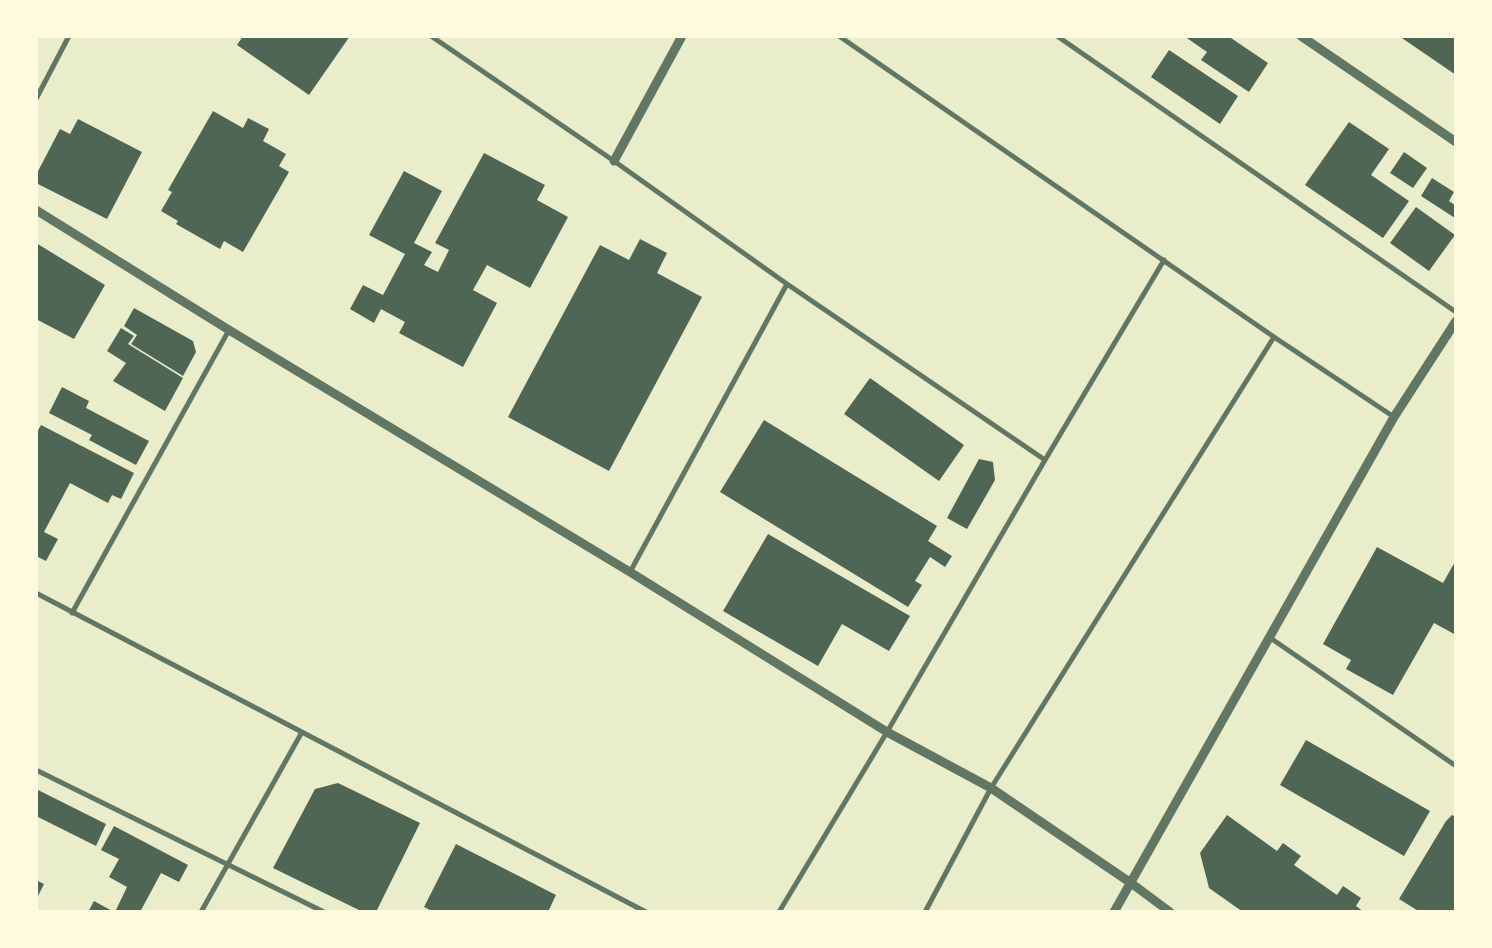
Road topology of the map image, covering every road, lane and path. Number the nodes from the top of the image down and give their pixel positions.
1 (69, 36) edge
2 (431, 36) edge
3 (682, 36) edge
4 (839, 36) edge
5 (1057, 36) edge
6 (1302, 36) edge
7 (36, 99) edge
8 (1456, 142) edge
9 (614, 160) junction
10 (36, 210) edge
11 (1164, 260) junction
12 (787, 284) junction
13 (1456, 312) edge
14 (1456, 321) edge
15 (229, 330) junction
16 (1274, 337) junction
17 (1394, 417) junction
18 (1044, 460) junction
19 (630, 572) junction
20 (36, 593) edge
21 (72, 613) junction
22 (1269, 636) junction
23 (302, 732) junction
24 (887, 732) junction
25 (1456, 766) edge
26 (36, 770) edge
27 (991, 788) junction
28 (228, 864) junction
29 (1132, 883) junction
30 (201, 912) edge
31 (324, 912) edge
32 (646, 912) edge
33 (778, 912) edge
34 (924, 912) edge
35 (1114, 912) edge
36 (1170, 912) edge

1 - 7 street
2 - 9 street
3 - 9 street
4 - 11 street
5 - 13 street
6 - 8 street
9 - 12 street
10 - 15 street
11 - 16 street
11 - 18 street
12 - 18 street
12 - 19 street
14 - 17 street
15 - 19 street
15 - 21 street
16 - 17 street
16 - 27 street
17 - 22 street
18 - 24 street
19 - 24 street
20 - 21 street
21 - 23 street
22 - 25 street
22 - 29 street
23 - 28 street
23 - 32 street
24 - 27 street
24 - 33 street
26 - 28 street
27 - 29 street
27 - 34 street
28 - 30 street
28 - 31 street
29 - 35 street
29 - 36 street

